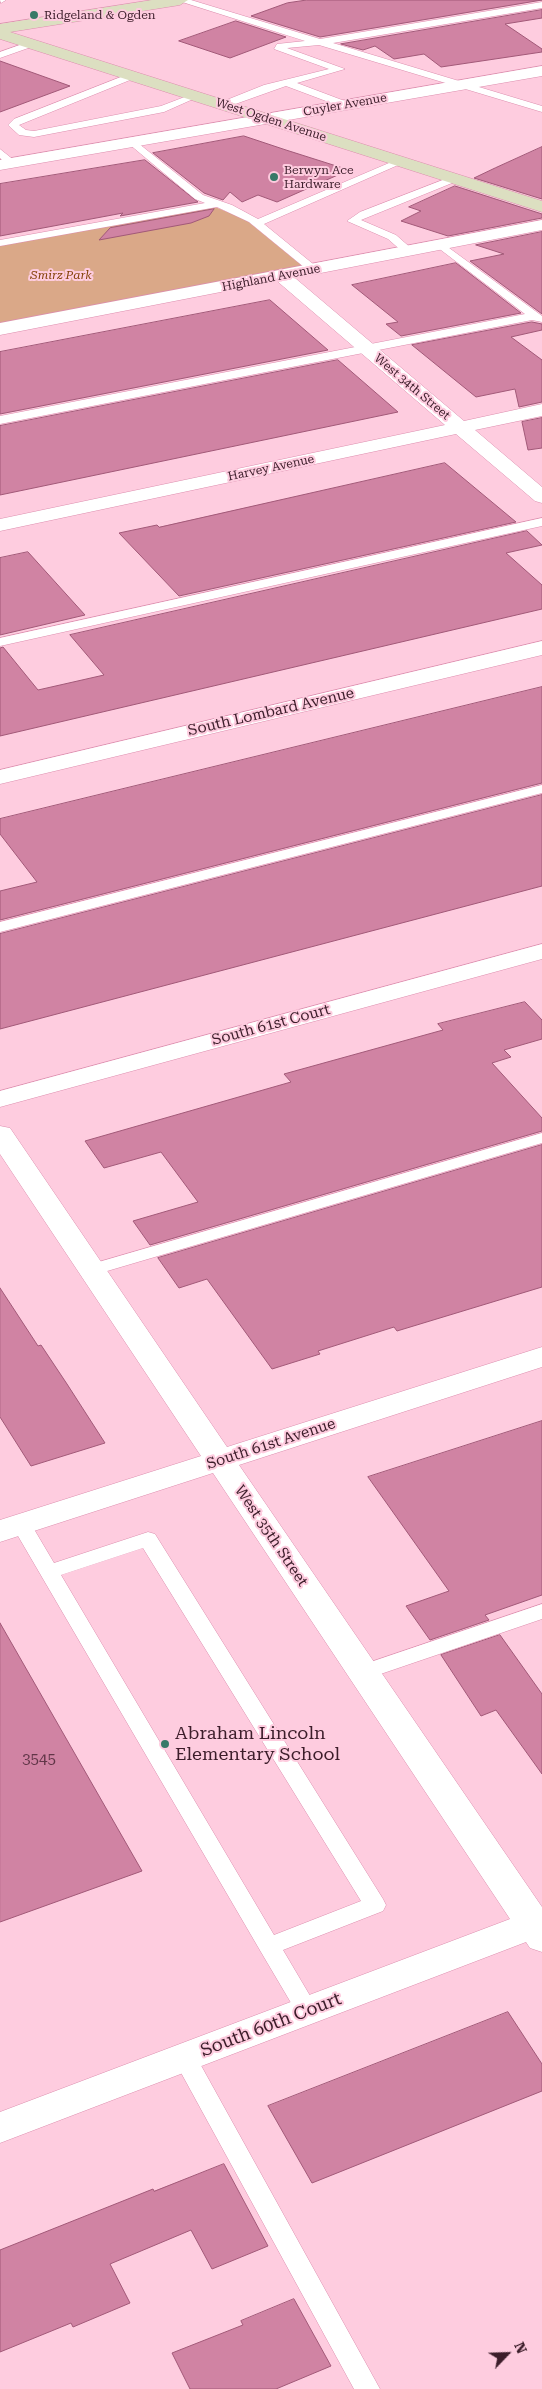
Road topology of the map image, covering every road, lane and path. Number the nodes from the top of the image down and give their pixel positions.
1 (180, 0) edge
2 (152, 2) edge
3 (542, 5) edge
4 (0, 28) edge
5 (0, 34) edge
6 (319, 42) junction
7 (31, 44) junction
8 (0, 55) edge
9 (542, 71) edge
10 (132, 76) junction
11 (288, 82) junction
12 (462, 85) junction
13 (195, 96) junction
14 (223, 105) junction
15 (346, 105) junction
16 (542, 109) edge
17 (266, 119) junction
18 (133, 142) junction
19 (4, 160) edge
20 (400, 162) junction
21 (453, 179) junction
22 (216, 204) junction
23 (542, 207) edge
24 (257, 223) junction
25 (542, 225) edge
26 (0, 243) edge
27 (441, 245) junction
28 (408, 251) junction
29 (314, 270) junction
30 (282, 276) junction
31 (538, 317) edge
32 (0, 329) edge
33 (367, 348) junction
34 (542, 410) edge
35 (0, 420) edge
36 (460, 428) junction
37 (542, 497) edge
38 (542, 522) edge
39 (0, 525) edge
40 (0, 642) edge
41 (542, 648) edge
42 (0, 777) edge
43 (542, 789) edge
44 (0, 927) edge
45 (542, 951) edge
46 (0, 1099) edge
47 (0, 1134) edge
48 (542, 1138) edge
49 (91, 1270) junction
50 (542, 1357) edge
51 (220, 1460) junction
52 (10, 1527) edge
53 (49, 1572) junction
54 (542, 1610) edge
55 (363, 1672) junction
56 (539, 1928) edge
57 (269, 1946) junction
58 (308, 2011) junction
59 (185, 2058) junction
60 (0, 2128) edge
61 (361, 2387) edge

1 - 2 main road
1 - 6 lane
2 - 4 main road
3 - 6 lane
5 - 7 main road, West Ogden Avenue
6 - 11 lane
6 - 12 lane
7 - 8 lane
7 - 10 main road, West Ogden Avenue
9 - 12 street, Cuyler Avenue
10 - 13 main road, West Ogden Avenue
10 - 13 lane
11 - 14 lane
11 - 15 lane
12 - 15 street, Cuyler Avenue
12 - 16 lane
13 - 14 main road, West Ogden Avenue
14 - 17 main road, West Ogden Avenue
15 - 17 street, Cuyler Avenue
17 - 18 street, Cuyler Avenue
17 - 20 main road, West Ogden Avenue
18 - 19 street, Cuyler Avenue
18 - 22 lane
20 - 21 main road, West Ogden Avenue
20 - 24 lane
21 - 23 main road, West Ogden Avenue
21 - 28 lane
22 - 24 lane
22 - 26 lane
24 - 29 lane
25 - 27 street, Highland Avenue
27 - 28 street, Highland Avenue
27 - 31 lane
28 - 29 street, Highland Avenue
29 - 30 street, Highland Avenue
30 - 32 street, Highland Avenue
30 - 33 street, West 34th Street
31 - 33 lane
33 - 35 lane
33 - 36 street, West 34th Street
34 - 36 street, Harvey Avenue
36 - 37 street, West 34th Street
36 - 39 street, Harvey Avenue
38 - 40 lane
41 - 42 street, South Lombard Avenue
43 - 44 lane
45 - 46 street, South 61st Court
47 - 49 street, West 35th Street
48 - 49 lane
49 - 51 street, West 35th Street
50 - 51 street, South 61st Avenue
51 - 52 street, South 61st Avenue
51 - 55 street, West 35th Street
52 - 53 lane
53 - 57 lane
53 - 57 lane
54 - 55 lane
55 - 56 street, West 35th Street
56 - 58 street, South 60th Court
57 - 58 lane
58 - 59 street, South 60th Court
59 - 60 street, South 60th Court
59 - 61 lane

